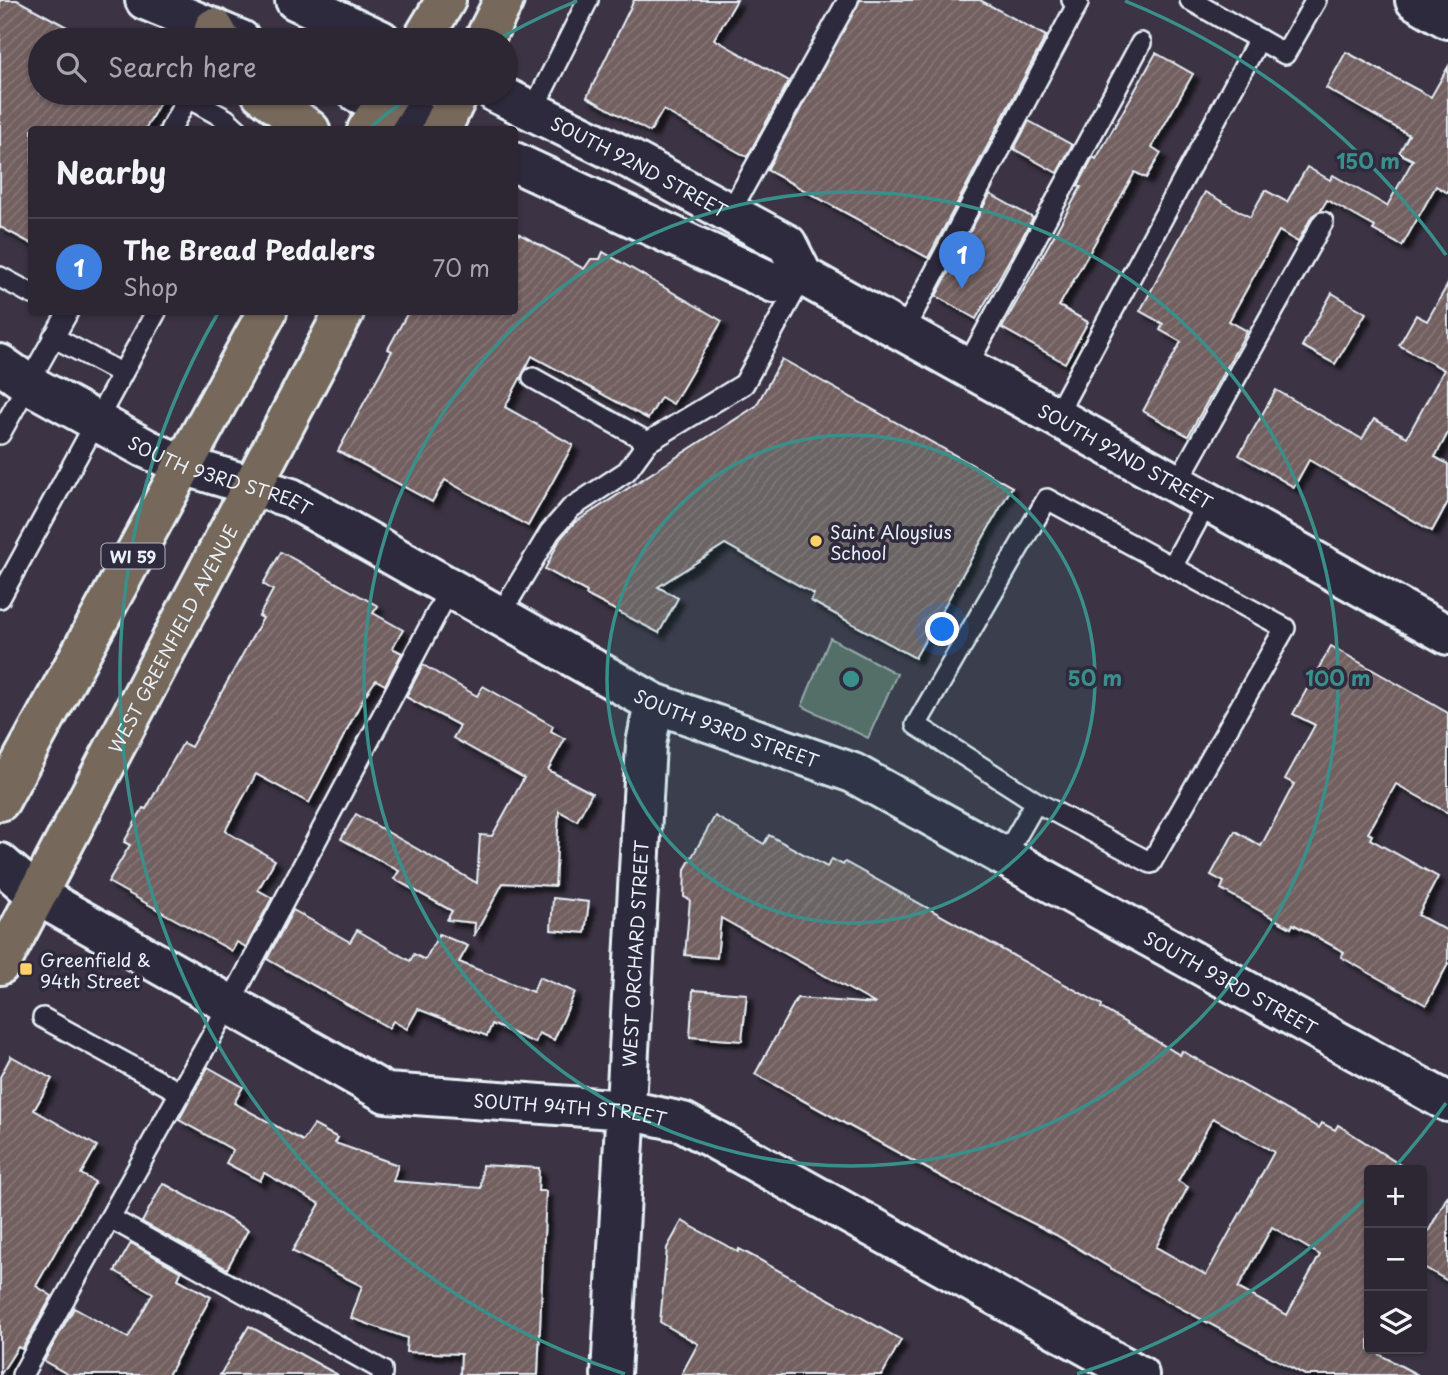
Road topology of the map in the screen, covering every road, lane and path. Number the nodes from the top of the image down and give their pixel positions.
1 (145, 0) edge
2 (295, 0) edge
3 (446, 0) edge
4 (504, 0) edge
5 (588, 0) edge
6 (848, 0) edge
7 (1190, 0) edge
8 (1316, 0) edge
9 (1415, 0) edge
10 (1075, 2) edge
11 (1448, 19) edge
12 (203, 28) edge
13 (355, 28) edge
14 (429, 28) edge
15 (490, 28) edge
16 (1259, 39) junction
17 (1141, 43) dead end
18 (518, 103) edge
19 (184, 105) edge
20 (203, 105) edge
21 (277, 105) edge
22 (375, 105) edge
23 (453, 105) edge
24 (533, 110) junction
25 (172, 126) edge
26 (234, 126) edge
27 (305, 126) edge
28 (434, 126) edge
29 (443, 126) edge
30 (518, 164) edge
31 (730, 212) junction
32 (1323, 222) dead end
33 (803, 276) junction
34 (0, 277) edge
35 (28, 292) edge
36 (65, 315) edge
37 (154, 315) edge
38 (265, 315) edge
39 (342, 315) edge
40 (904, 330) junction
41 (54, 337) junction
42 (967, 366) junction
43 (121, 373) junction
44 (14, 374) edge
45 (533, 378) dead end
46 (1056, 416) junction
47 (94, 422) junction
48 (0, 434) edge
49 (648, 442) junction
50 (183, 464) junction
51 (254, 484) junction
52 (1192, 492) junction
53 (1172, 567) junction
54 (450, 588) junction
55 (0, 598) edge
56 (500, 615) junction
57 (1448, 635) edge
58 (654, 703) junction
59 (0, 801) edge
60 (1036, 802) junction
61 (1005, 856) junction
62 (0, 863) edge
63 (37, 895) junction
64 (0, 965) edge
65 (230, 1003) junction
66 (43, 1017) dead end
67 (181, 1093) junction
68 (1448, 1102) edge
69 (627, 1110) junction
70 (112, 1219) junction
71 (22, 1375) edge
72 (382, 1375) edge
73 (611, 1375) edge
74 (1139, 1375) edge

1 - 12 street
2 - 13 street
3 - 14 main road
4 - 15 main road
5 - 24 lane
6 - 31 lane
7 - 16 lane
8 - 16 lane
9 - 11 street
10 - 40 lane
16 - 46 lane
17 - 42 lane
18 - 24 street, SOUTH 92ND STREET
19 - 25 lane
20 - 26 lane
21 - 27 main road
22 - 28 street
23 - 29 main road
24 - 31 street, SOUTH 92ND STREET
30 - 33 street
31 - 33 street, SOUTH 92ND STREET
32 - 52 lane
33 - 40 street, SOUTH 92ND STREET
33 - 49 lane
34 - 35 lane
36 - 41 lane
37 - 43 lane
38 - 50 main road, WI 59
39 - 51 main road, WEST GREENFIELD AVENUE
40 - 42 street, SOUTH 92ND STREET
41 - 43 lane
41 - 44 lane
42 - 46 street, SOUTH 92ND STREET
43 - 47 lane
44 - 47 street, SOUTH 93RD STREET
44 - 48 lane
45 - 49 lane
46 - 52 street, SOUTH 92ND STREET
47 - 50 street, SOUTH 93RD STREET
47 - 55 lane
49 - 56 lane
50 - 51 street, SOUTH 93RD STREET
50 - 59 main road, WI 59
51 - 54 street, SOUTH 93RD STREET
51 - 63 main road, WEST GREENFIELD AVENUE
52 - 53 lane
52 - 57 street, SOUTH 92ND STREET
53 - 60 lane
53 - 60 lane
54 - 56 street, SOUTH 93RD STREET
54 - 65 lane
56 - 58 street, SOUTH 93RD STREET
58 - 61 street, SOUTH 93RD STREET
58 - 69 street, WEST ORCHARD STREET
60 - 61 lane
61 - 68 street, SOUTH 93RD STREET
62 - 63 street, SOUTH 94TH STREET
63 - 64 main road, WEST GREENFIELD AVENUE
63 - 65 street, SOUTH 94TH STREET
65 - 67 lane
65 - 69 street, SOUTH 94TH STREET
66 - 67 lane
67 - 70 lane
69 - 73 street, WEST ORCHARD STREET
69 - 74 street, SOUTH 94TH STREET
70 - 71 lane
70 - 72 lane

